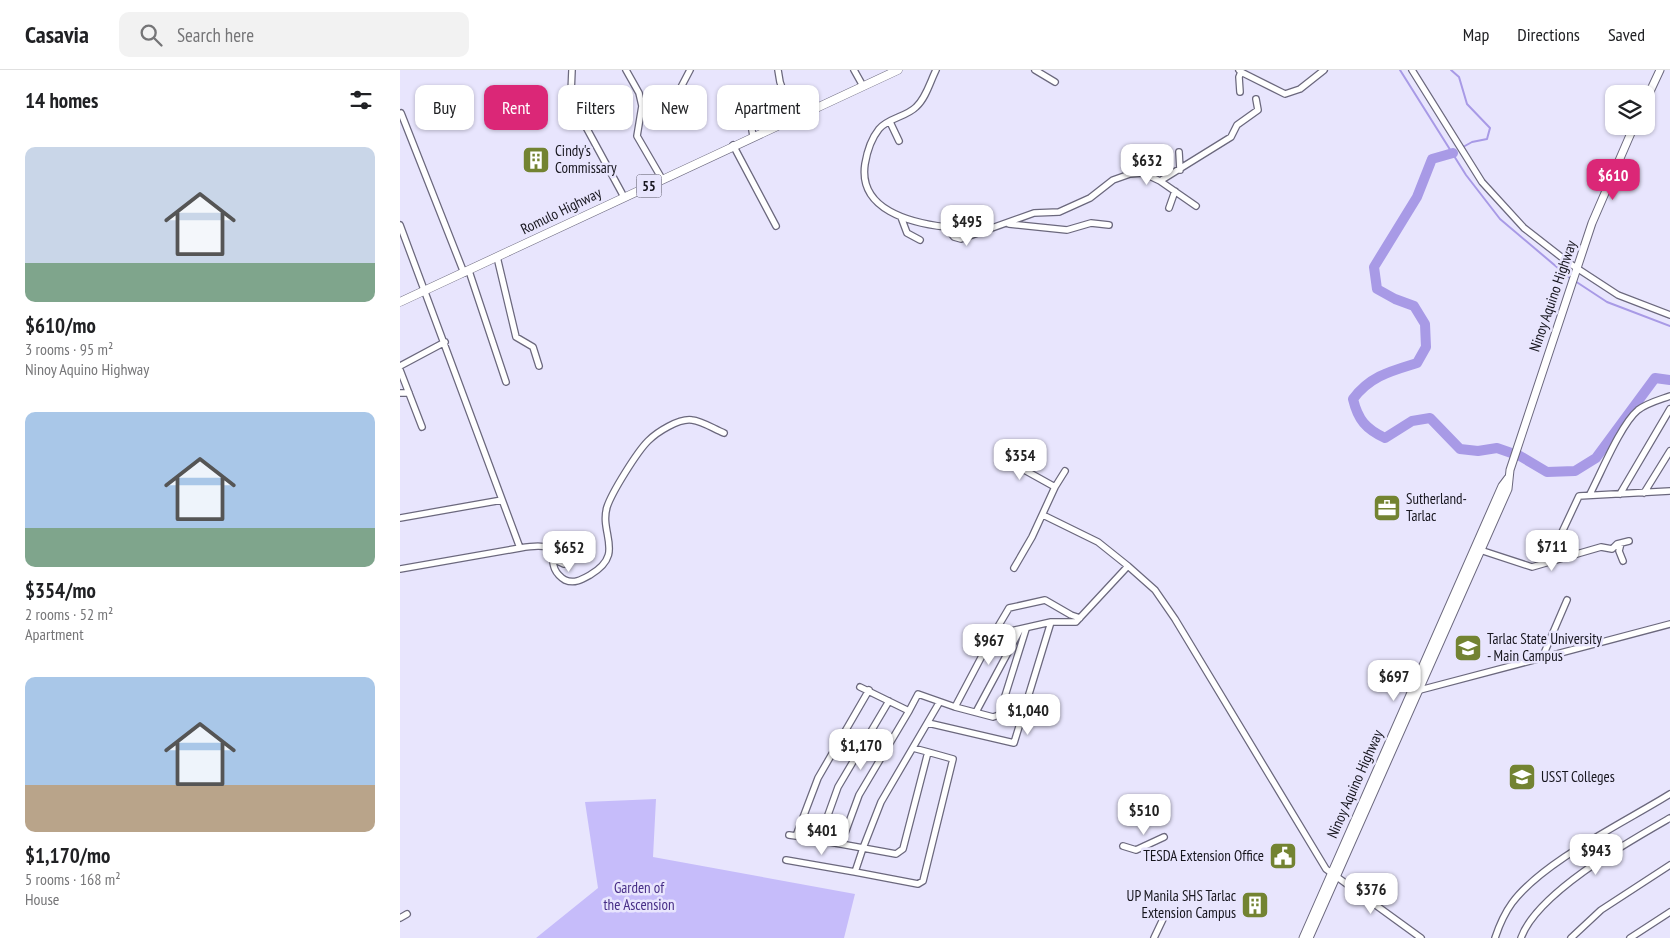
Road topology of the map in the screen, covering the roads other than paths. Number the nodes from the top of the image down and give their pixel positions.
1 (572, 70) edge
2 (626, 70) edge
3 (690, 70) edge
4 (778, 70) edge
5 (854, 70) edge
6 (898, 70) edge
7 (936, 70) edge
8 (1035, 70) edge
9 (1324, 70) edge
10 (1412, 70) edge
11 (1660, 70) edge
12 (1240, 71) edge
13 (1055, 82) dead end
14 (682, 85) edge
15 (781, 85) edge
16 (1653, 85) edge
17 (863, 86) junction
18 (1240, 92) dead end
19 (1256, 99) dead end
20 (819, 107) edge
21 (401, 113) edge
22 (890, 122) junction
23 (752, 130) edge
24 (767, 130) edge
25 (1630, 135) edge
26 (753, 136) junction
27 (900, 141) dead end
28 (733, 145) junction
29 (1179, 152) dead end
30 (1180, 170) junction
31 (662, 179) junction
32 (1160, 181) junction
33 (1175, 191) junction
34 (624, 197) junction
35 (1196, 206) dead end
36 (1169, 208) dead end
37 (901, 217) junction
38 (1007, 223) junction
39 (400, 225) edge
40 (1110, 225) dead end
41 (776, 226) dead end
42 (402, 240) edge
43 (920, 240) dead end
44 (497, 257) junction
45 (1577, 269) junction
46 (466, 272) junction
47 (425, 290) junction
48 (400, 302) edge
49 (1670, 315) edge
50 (445, 342) junction
51 (539, 366) dead end
52 (400, 368) edge
53 (506, 382) dead end
54 (400, 393) edge
55 (409, 393) junction
56 (1670, 396) edge
57 (1670, 409) edge
58 (422, 427) dead end
59 (724, 433) dead end
60 (1024, 448) dead end
61 (1670, 451) edge
62 (1064, 471) dead end
63 (1055, 487) junction
64 (1670, 491) edge
65 (1644, 493) junction
66 (1590, 494) junction
67 (1620, 494) junction
68 (502, 500) junction
69 (1043, 515) junction
70 (400, 518) edge
71 (1629, 541) dead end
72 (1621, 543) junction
73 (520, 548) junction
74 (576, 549) dead end
75 (1478, 549) junction
76 (553, 559) junction
77 (1623, 561) dead end
78 (1548, 562) junction
79 (1128, 566) junction
80 (400, 568) edge
81 (1014, 568) dead end
82 (1567, 600) dead end
83 (1066, 613) junction
84 (1080, 618) junction
85 (1051, 622) junction
86 (1060, 622) junction
87 (1670, 624) edge
88 (1023, 629) junction
89 (993, 635) junction
90 (1542, 658) junction
91 (1427, 663) junction
92 (860, 687) dead end
93 (869, 690) junction
94 (1420, 690) junction
95 (1412, 698) junction
96 (889, 701) junction
97 (939, 703) junction
98 (955, 707) junction
99 (909, 711) junction
100 (976, 712) junction
101 (928, 724) junction
102 (913, 748) junction
103 (928, 752) junction
104 (1670, 794) edge
105 (1670, 818) edge
106 (789, 835) dead end
107 (796, 836) junction
108 (1164, 838) dead end
109 (819, 840) junction
110 (841, 844) junction
111 (1123, 846) dead end
112 (863, 848) junction
113 (786, 860) dead end
114 (1670, 865) edge
115 (855, 872) junction
116 (1333, 876) junction
117 (1327, 890) junction
118 (1670, 912) edge
119 (407, 914) dead end
120 (400, 918) edge
121 (1163, 919) dead end
122 (1154, 938) edge
123 (1303, 938) edge
124 (1309, 938) edge
125 (1421, 938) edge
126 (1495, 938) edge
127 (1521, 938) edge
128 (1571, 938) edge
129 (1630, 938) edge

1 - 34 street
2 - 31 street
3 - 14 street
4 - 15 street
5 - 17 street
6 - 17 highway, Romulo Highway / 55
7 - 22 street
8 - 13 street
9 - 12 street
10 - 45 street
11 - 16 main road
12 - 18 street
17 - 20 highway, Romulo Highway / 55
19 - 30 street
21 - 46 street
22 - 27 street
22 - 37 street
23 - 26 street
24 - 26 highway, Romulo Highway / 55
25 - 45 main road, Ninoy Aquino Highway
26 - 28 highway, Romulo Highway / 55
28 - 31 highway, Romulo Highway / 55
28 - 41 street
29 - 30 street
30 - 32 street
31 - 34 highway, Romulo Highway / 55
32 - 33 street
32 - 38 street
33 - 35 street
33 - 36 street
34 - 44 highway, Romulo Highway / 55
37 - 38 street
37 - 43 street
38 - 40 street
39 - 42 street
42 - 47 street
44 - 46 highway, Romulo Highway / 55
44 - 51 street
45 - 49 street
45 - 75 main road, Ninoy Aquino Highway
46 - 47 highway, Romulo Highway / 55
46 - 53 street
47 - 48 highway, Romulo Highway / 55
47 - 50 street
50 - 52 street
50 - 68 street
52 - 55 street
54 - 55 street
55 - 58 street
56 - 66 street
57 - 67 street
59 - 76 street
60 - 63 street
61 - 65 street
62 - 63 street
63 - 69 street
64 - 65 street
65 - 67 street
66 - 67 street
66 - 78 street
68 - 70 street
68 - 73 street
69 - 79 street
69 - 81 street
71 - 72 street
72 - 77 street
72 - 78 street
73 - 76 street
73 - 80 street
74 - 76 street
75 - 78 street
75 - 91 main road, Ninoy Aquino Highway
79 - 84 street
79 - 116 street
82 - 90 street
83 - 84 street
83 - 86 street
83 - 89 street
84 - 86 street
85 - 86 street
85 - 88 street
85 - 101 street
87 - 90 street
88 - 89 street
88 - 100 street
88 - 100 street
89 - 98 street
90 - 94 street
91 - 94 main road, Ninoy Aquino Highway
91 - 95 main road, Ninoy Aquino Highway
92 - 93 street
93 - 96 street
93 - 107 street
94 - 95 main road, Ninoy Aquino Highway
95 - 116 main road, Ninoy Aquino Highway
96 - 99 street
96 - 109 street
97 - 98 street
97 - 99 street
97 - 101 street
98 - 100 street
99 - 110 street
101 - 102 street
102 - 103 street
102 - 112 street
103 - 112 street
103 - 115 street
104 - 126 street
105 - 127 street
106 - 107 street
107 - 109 street
108 - 111 street
109 - 110 street
110 - 112 street
112 - 115 street
113 - 115 street
114 - 128 street
116 - 117 main road, Ninoy Aquino Highway
116 - 125 street
117 - 123 main road, Ninoy Aquino Highway
117 - 124 main road, Ninoy Aquino Highway
118 - 129 street
119 - 120 street
121 - 122 street

